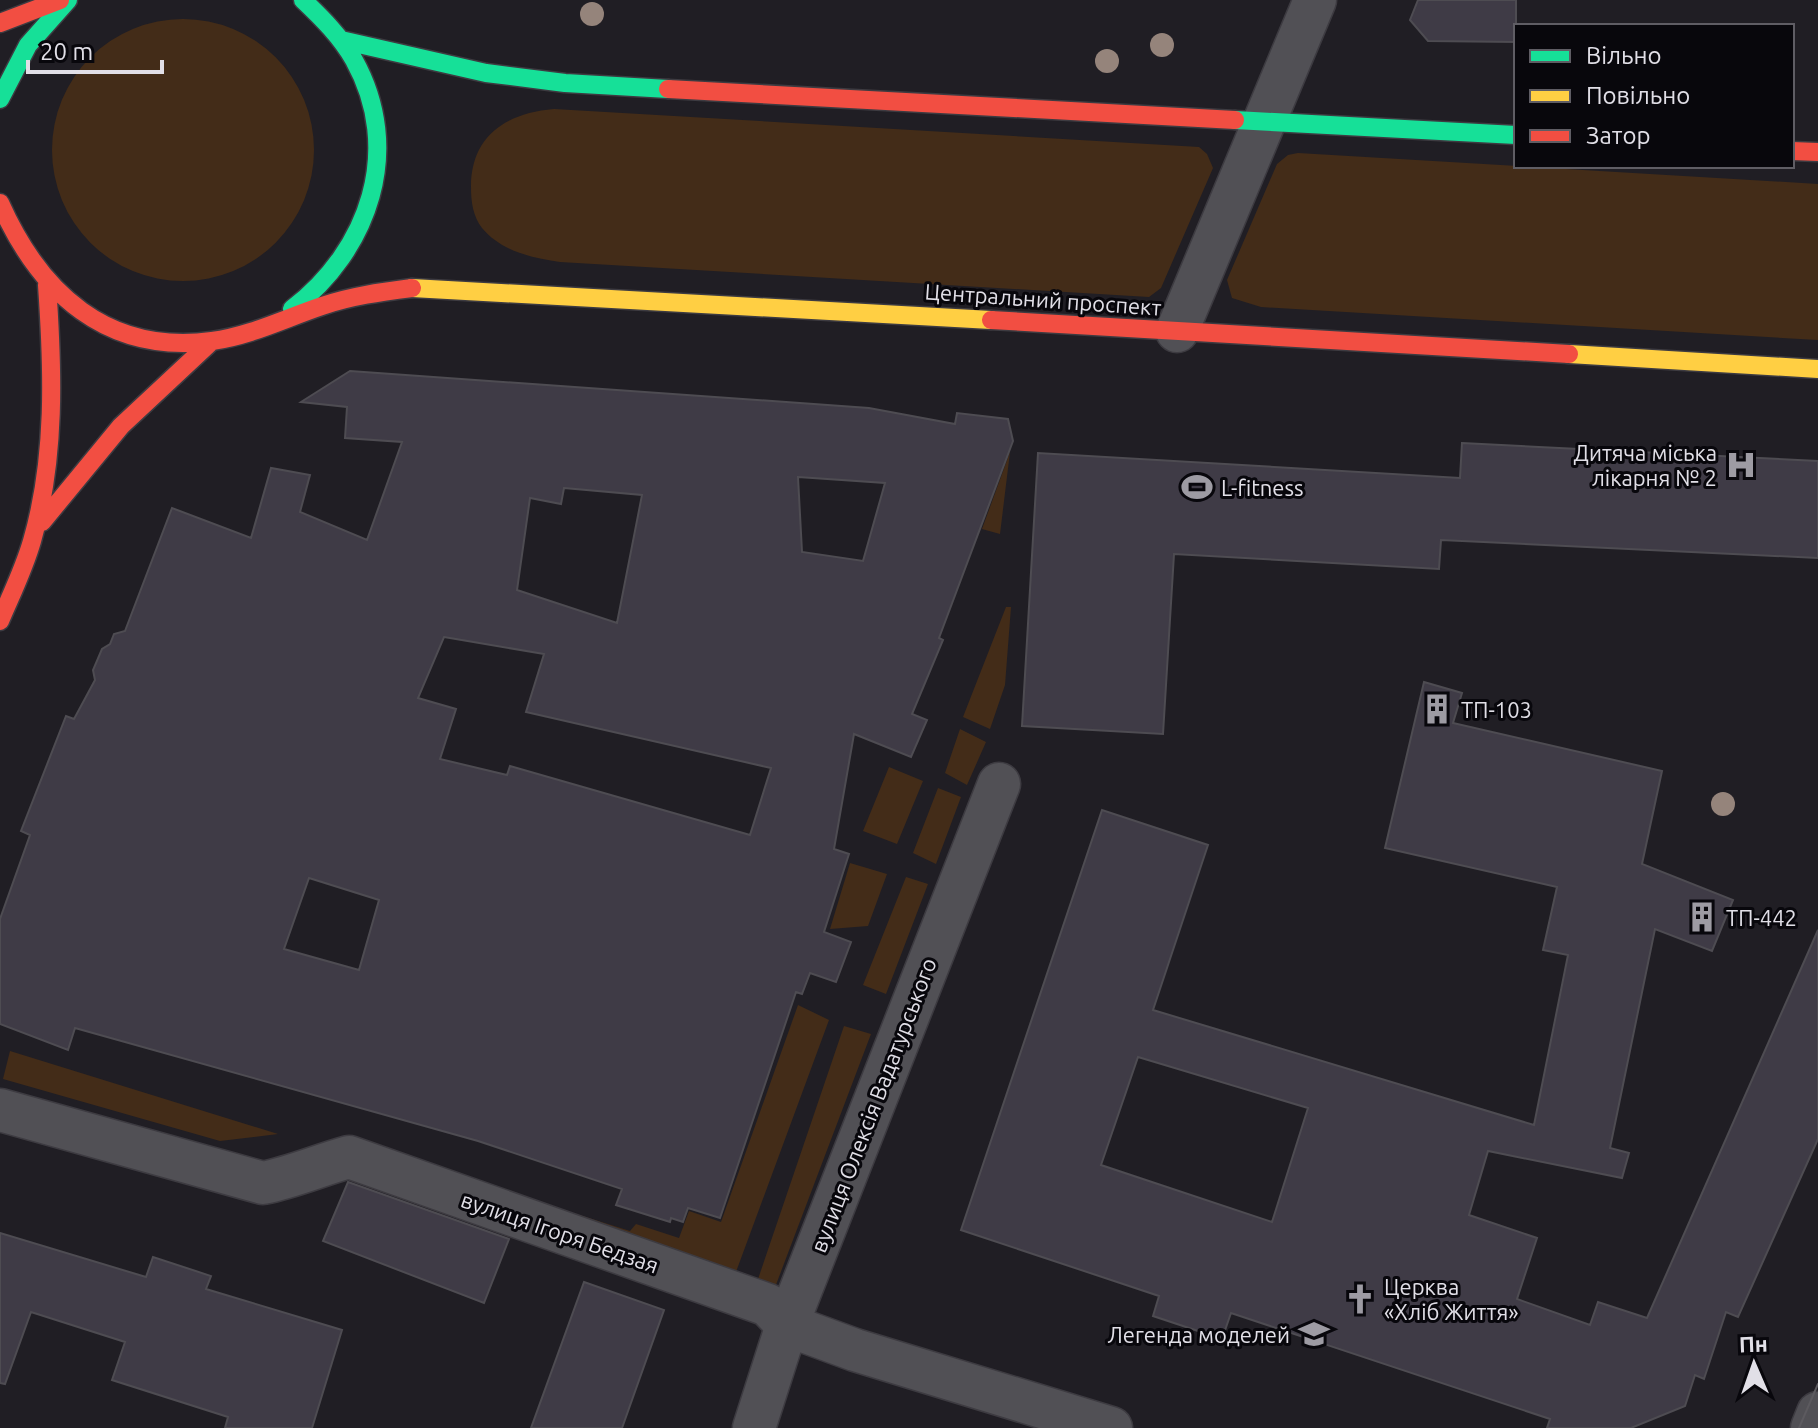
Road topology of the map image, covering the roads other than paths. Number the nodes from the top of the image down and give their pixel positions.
1 (60, 0) edge
2 (68, 0) edge
3 (303, 0) edge
4 (331, 0) edge
5 (1315, 0) edge
6 (0, 23) edge
7 (337, 34) junction
8 (0, 99) edge
9 (1264, 122) junction
10 (1514, 135) edge
11 (1794, 151) edge
12 (1818, 152) edge
13 (0, 203) edge
14 (13, 273) dead end
15 (42, 281) junction
16 (270, 323) junction
17 (1177, 331) junction
18 (212, 341) junction
19 (1818, 369) edge
20 (35, 533) junction
21 (0, 621) edge
22 (999, 784) dead end
23 (0, 1110) edge
24 (787, 1325) junction
25 (1818, 1413) edge
26 (754, 1428) edge
27 (1111, 1428) edge
28 (1812, 1428) edge

1 - 6 main road
2 - 8 main road
3 - 7 main road
4 - 7 main road
5 - 9 street
7 - 9 main road
7 - 16 main road
9 - 10 main road
9 - 17 street
11 - 12 main road
13 - 15 main road
14 - 15 main road
15 - 18 main road
15 - 20 main road
16 - 17 main road, Центральний проспект
16 - 18 main road
17 - 19 main road, Центральний проспект
18 - 20 main road
20 - 21 main road
22 - 24 street, вулиця Олексія Вадатурського
23 - 24 street, вулиця Ігоря Бедзая
24 - 26 street, вулиця Олексія Вадатурського
24 - 27 street, вулиця Ігоря Бедзая
25 - 28 street

